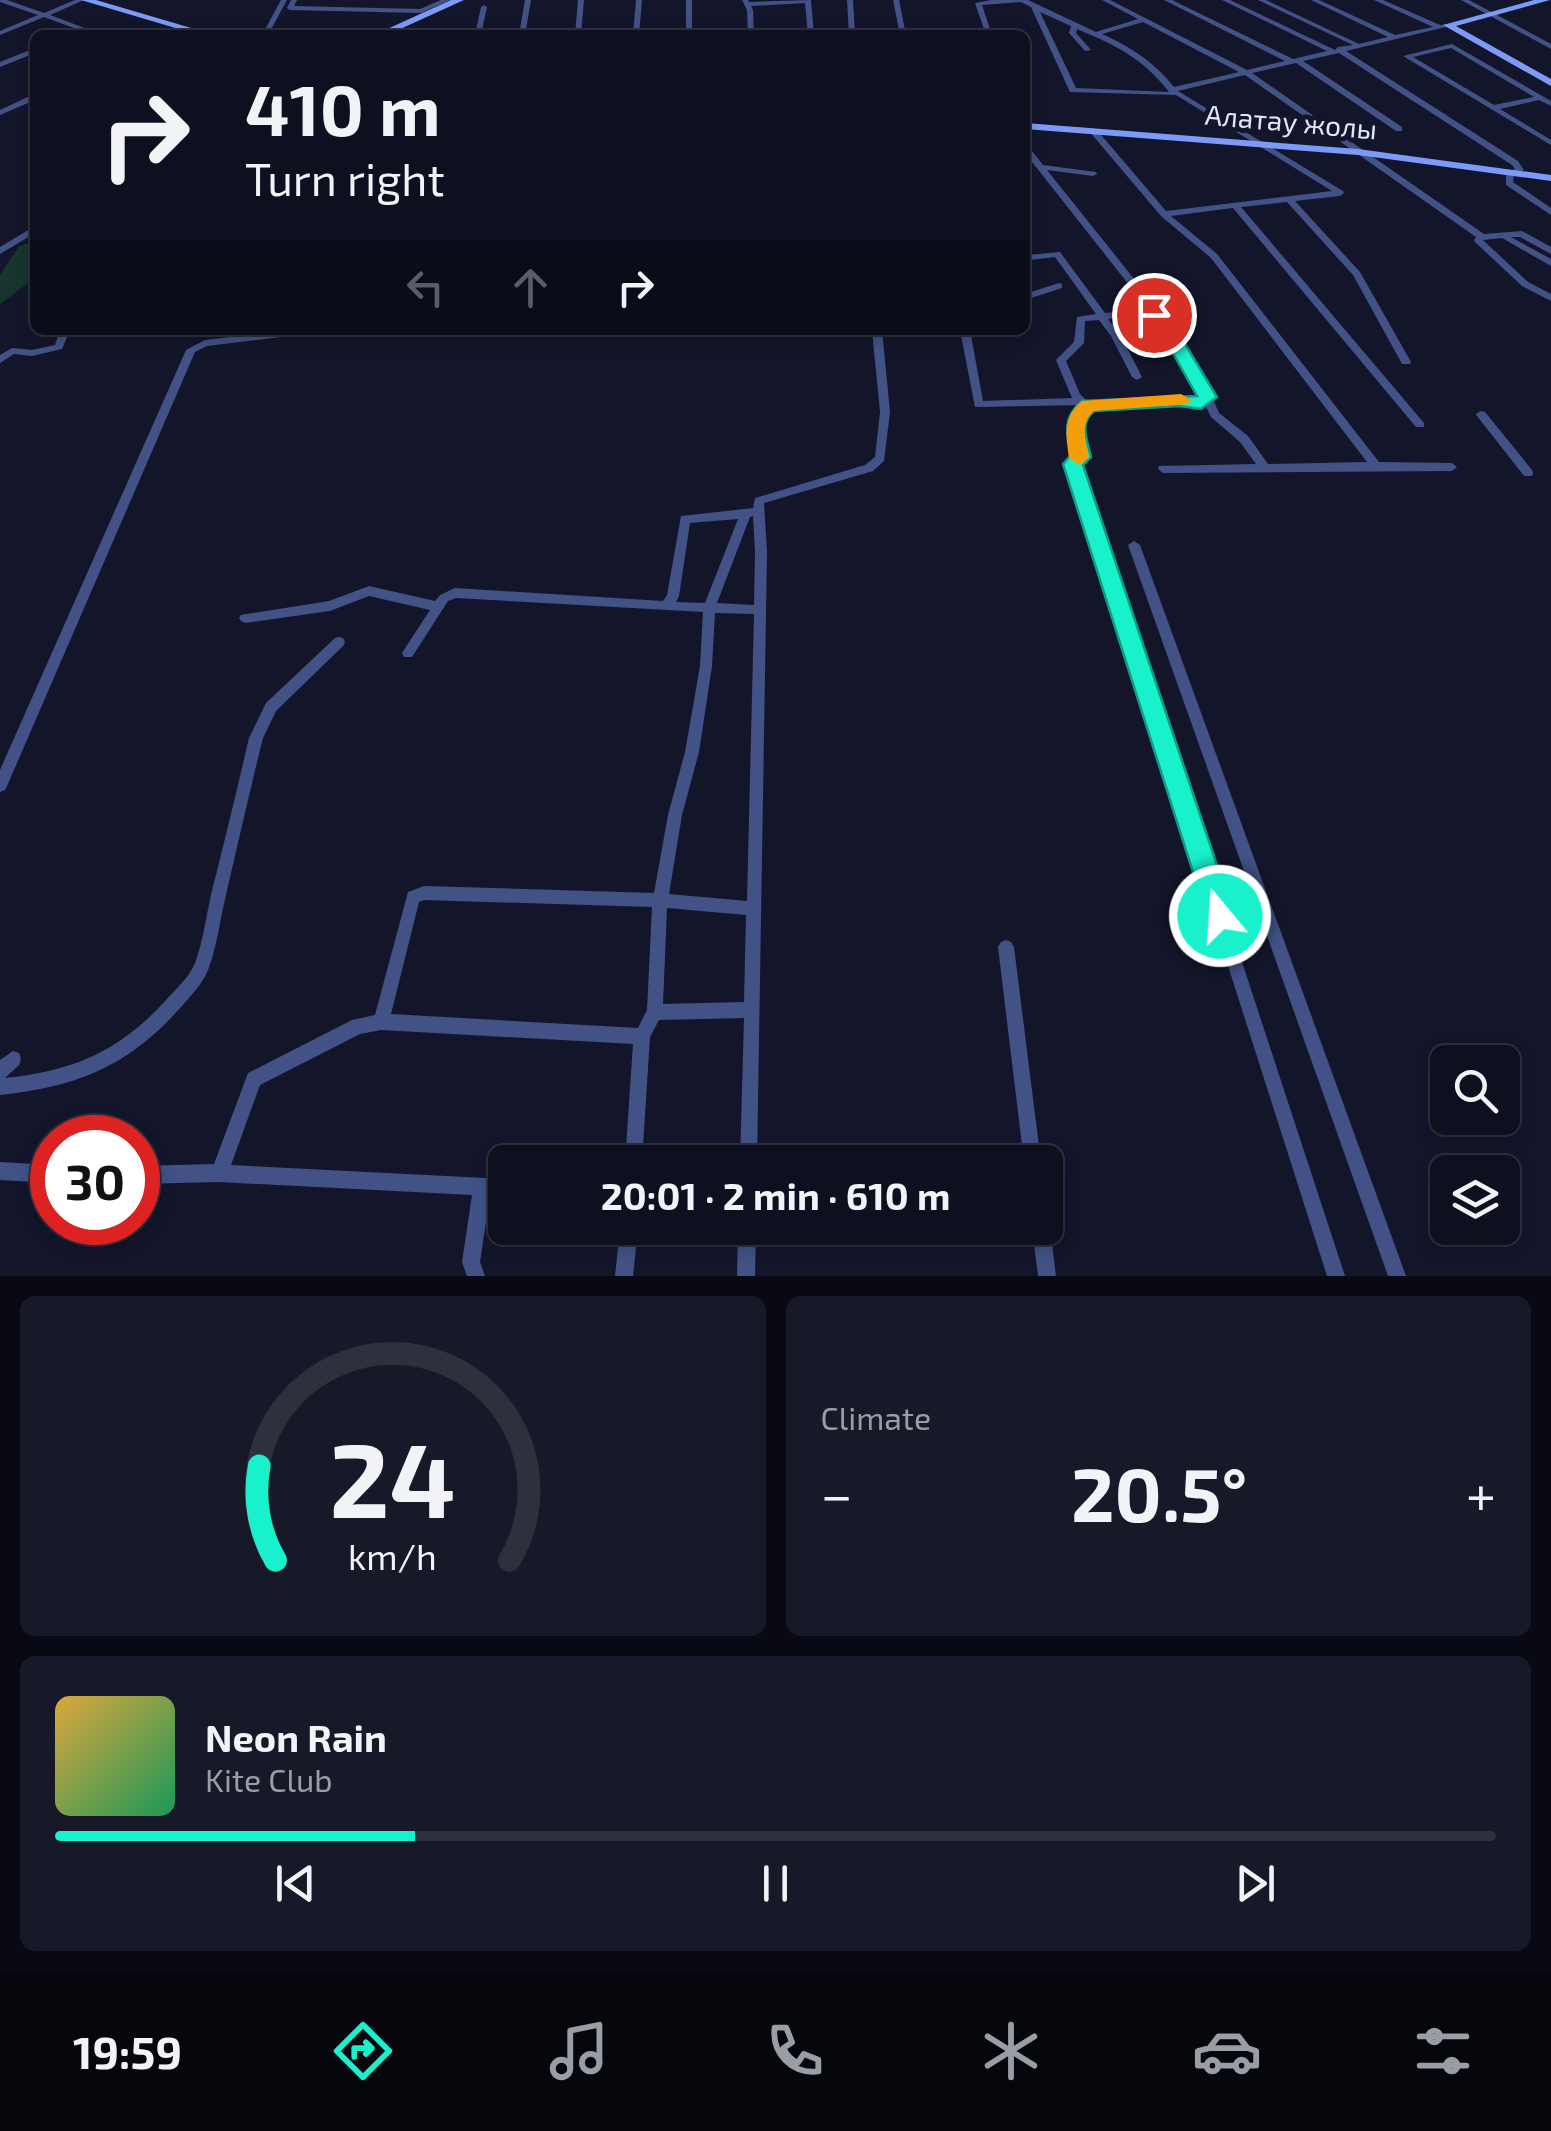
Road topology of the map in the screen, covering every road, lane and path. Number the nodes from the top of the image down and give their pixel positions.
1 (1, 0) edge
2 (84, 0) edge
3 (284, 0) edge
4 (294, 0) edge
5 (447, 0) edge
6 (459, 0) edge
7 (528, 0) edge
8 (581, 0) edge
9 (638, 0) edge
10 (689, 0) edge
11 (807, 0) edge
12 (850, 0) edge
13 (896, 0) edge
14 (1021, 0) edge
15 (1105, 0) edge
16 (1167, 0) edge
17 (1225, 0) edge
18 (1261, 0) edge
19 (1314, 0) edge
20 (1377, 0) edge
21 (1464, 0) edge
22 (1540, 0) edge
23 (746, 2) edge
24 (484, 6) dead end
25 (1034, 7) junction
26 (1492, 14) junction
27 (44, 15) junction
28 (1143, 20) junction
29 (1442, 25) junction
30 (1074, 26) junction
31 (83, 29) joint
32 (183, 29) joint
33 (86, 30) edge
34 (188, 30) edge
35 (268, 30) edge
36 (390, 30) edge
37 (479, 30) edge
38 (523, 30) edge
39 (578, 30) edge
40 (636, 30) edge
41 (689, 30) edge
42 (751, 30) edge
43 (811, 30) edge
44 (852, 30) edge
45 (902, 30) edge
46 (987, 30) edge
47 (0, 33) edge
48 (1098, 33) junction
49 (1392, 36) junction
50 (1356, 44) junction
51 (1551, 47) edge
52 (1087, 50) dead end
53 (1335, 50) junction
54 (30, 52) edge
55 (1293, 61) junction
56 (0, 65) edge
57 (1245, 72) junction
58 (1551, 83) edge
59 (1172, 92) junction
60 (1540, 98) junction
61 (30, 99) edge
62 (1551, 104) edge
63 (1493, 108) junction
64 (2, 110) edge
65 (1030, 126) edge
66 (1399, 129) dead end
67 (1092, 131) junction
68 (1551, 143) edge
69 (1265, 144) junction
70 (1358, 152) junction
71 (1030, 154) edge
72 (1040, 166) junction
73 (1510, 172) junction
74 (1093, 174) dead end
75 (1551, 178) edge
76 (1290, 200) junction
77 (1235, 205) junction
78 (1551, 212) edge
79 (1164, 214) junction
80 (30, 232) edge
81 (1482, 237) junction
82 (1506, 238) junction
83 (0, 251) edge
84 (1551, 252) edge
85 (1030, 255) edge
86 (1551, 264) edge
87 (1059, 286) dead end
88 (1030, 296) edge
89 (1551, 298) edge
90 (1152, 312) junction
91 (1103, 316) junction
92 (64, 335) edge
93 (272, 335) edge
94 (877, 335) edge
95 (966, 335) edge
96 (1, 355) edge
97 (1406, 362) dead end
98 (1137, 377) dead end
99 (1208, 397) junction
100 (1085, 403) junction
101 (1481, 414) dead end
102 (1420, 425) dead end
103 (1262, 466) junction
104 (1376, 466) junction
105 (1452, 467) dead end
106 (1162, 469) dead end
107 (1528, 473) dead end
108 (751, 512) junction
109 (1134, 546) dead end
110 (666, 606) junction
111 (439, 607) junction
112 (709, 608) junction
113 (760, 610) junction
114 (245, 618) dead end
115 (339, 642) dead end
116 (408, 653) dead end
117 (0, 786) edge
118 (660, 900) junction
119 (753, 909) junction
120 (1006, 947) dead end
121 (751, 1010) junction
122 (655, 1012) junction
123 (381, 1022) junction
124 (642, 1036) junction
125 (13, 1059) dead end
126 (0, 1072) edge
127 (0, 1087) edge
128 (635, 1145) edge
129 (748, 1145) edge
130 (1031, 1145) edge
131 (0, 1172) edge
132 (30, 1173) edge
133 (220, 1173) junction
134 (160, 1175) edge
135 (482, 1187) junction
136 (488, 1187) edge
137 (627, 1245) edge
138 (747, 1245) edge
139 (1043, 1245) edge
140 (476, 1276) edge
141 (624, 1276) edge
142 (746, 1276) edge
143 (1047, 1276) edge
144 (1336, 1276) edge
145 (1396, 1276) edge

1 - 27 street
2 - 27 street
2 - 32 main road
3 - 35 street
4 - 5 street
6 - 36 main road
7 - 38 street
8 - 39 street
9 - 40 street
10 - 41 street
11 - 23 street
11 - 43 street
12 - 44 street
13 - 45 street
14 - 25 street
14 - 46 street
15 - 28 street
16 - 55 street
17 - 53 street
18 - 50 street
19 - 49 street
20 - 29 street
21 - 26 street
22 - 26 main road
23 - 42 street
24 - 37 street
25 - 30 street
25 - 59 street
26 - 29 main road
26 - 51 street
27 - 31 street
27 - 47 street
28 - 48 street
28 - 57 street
29 - 49 street
29 - 58 main road
30 - 48 street
30 - 52 street
31 - 33 street
32 - 34 main road
48 - 59 street
49 - 50 street
50 - 53 street
53 - 55 street
53 - 73 street
54 - 56 street
55 - 57 street
55 - 66 street
57 - 59 street
57 - 70 street
59 - 69 street
60 - 62 street
60 - 63 street
60 - 63 street
61 - 64 street
63 - 68 street
65 - 67 main road, Алатау жолы
67 - 69 main road, Алатау жолы
67 - 79 street
69 - 70 main road, Алатау жолы
69 - 76 street
70 - 73 main road, Алатау жолы
70 - 81 street
71 - 72 street
72 - 74 street
72 - 90 street
73 - 75 main road, Алатау жолы
73 - 78 street
76 - 77 street
76 - 97 street
77 - 79 street
77 - 102 street
79 - 104 street
80 - 83 street
81 - 82 street
81 - 89 street
82 - 84 street
82 - 86 street
85 - 91 street
87 - 88 street
90 - 91 street
90 - 99 street
91 - 98 street
91 - 100 street
92 - 96 street
93 - 117 street
94 - 108 street
95 - 100 street
99 - 100 street
99 - 103 street
100 - 144 street
101 - 107 street
103 - 104 street
103 - 106 street
104 - 105 street
108 - 110 street
108 - 112 street
108 - 113 street
109 - 145 street
110 - 111 street
110 - 112 street
111 - 114 street
111 - 116 street
112 - 113 street
112 - 118 street
113 - 119 street
115 - 127 street
118 - 119 street
118 - 122 street
118 - 123 street
119 - 121 street
120 - 130 street
121 - 122 street
121 - 129 street
122 - 124 street
123 - 124 street
123 - 133 street
124 - 128 street
125 - 126 street
131 - 132 street
133 - 134 street
133 - 135 street
135 - 136 street
135 - 140 street
137 - 141 street
138 - 142 street
139 - 143 street

